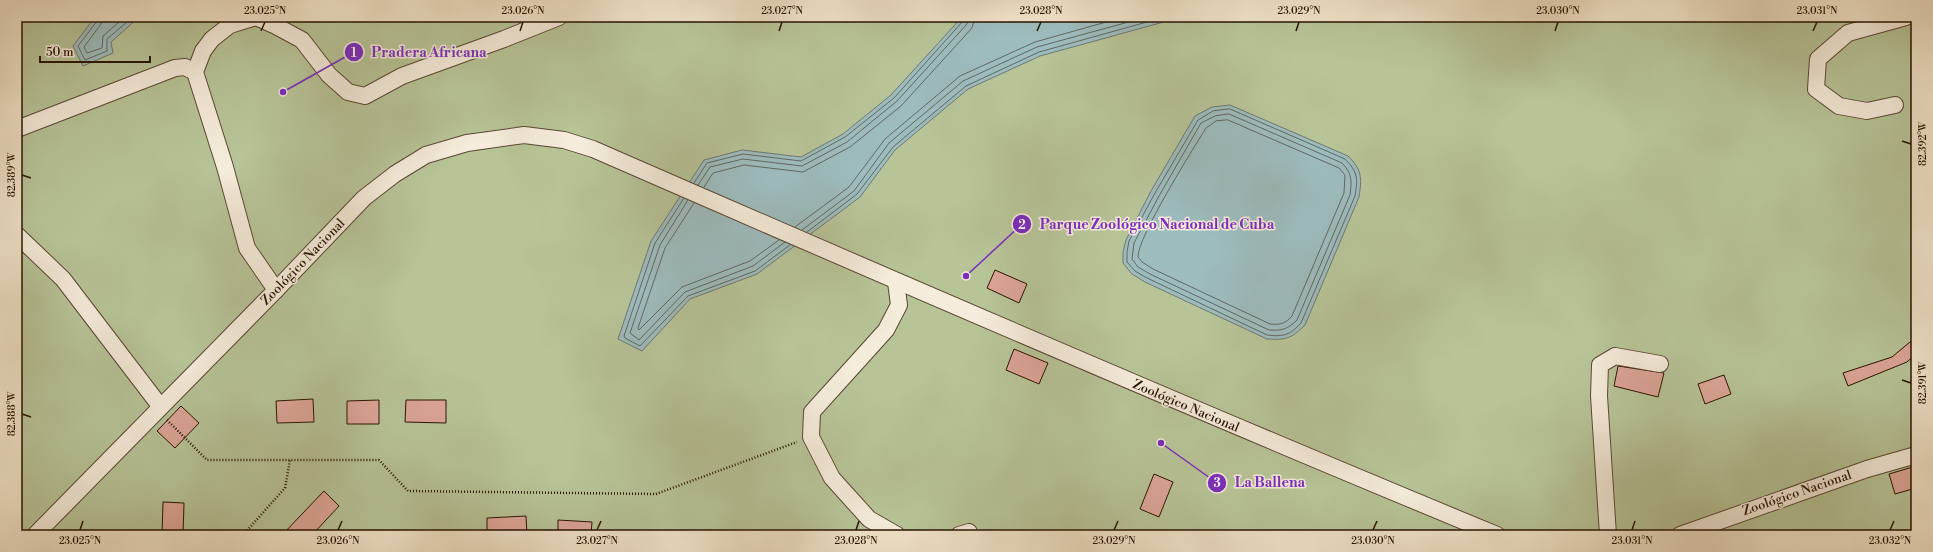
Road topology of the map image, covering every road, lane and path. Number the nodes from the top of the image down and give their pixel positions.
1 (559, 17) edge
2 (1906, 17) edge
3 (196, 72) junction
4 (1895, 105) dead end
5 (17, 129) edge
6 (17, 235) edge
7 (896, 282) junction
8 (276, 290) junction
9 (1660, 364) dead end
10 (160, 406) junction
11 (810, 437) junction
12 (1916, 455) edge
13 (290, 460) junction
14 (35, 535) edge
15 (243, 535) edge
16 (897, 535) edge
17 (1497, 535) edge
18 (1608, 535) edge
19 (1680, 535) edge

1 - 3 street
2 - 4 street
3 - 5 street
3 - 8 street
6 - 10 street
7 - 8 street, Zoológico Nacional
7 - 11 street
7 - 17 street, Zoológico Nacional
8 - 10 street, Zoológico Nacional
9 - 18 street
10 - 13 path
10 - 14 street, Zoológico Nacional
11 - 13 path
11 - 16 street
12 - 19 street, Zoológico Nacional
13 - 15 path

